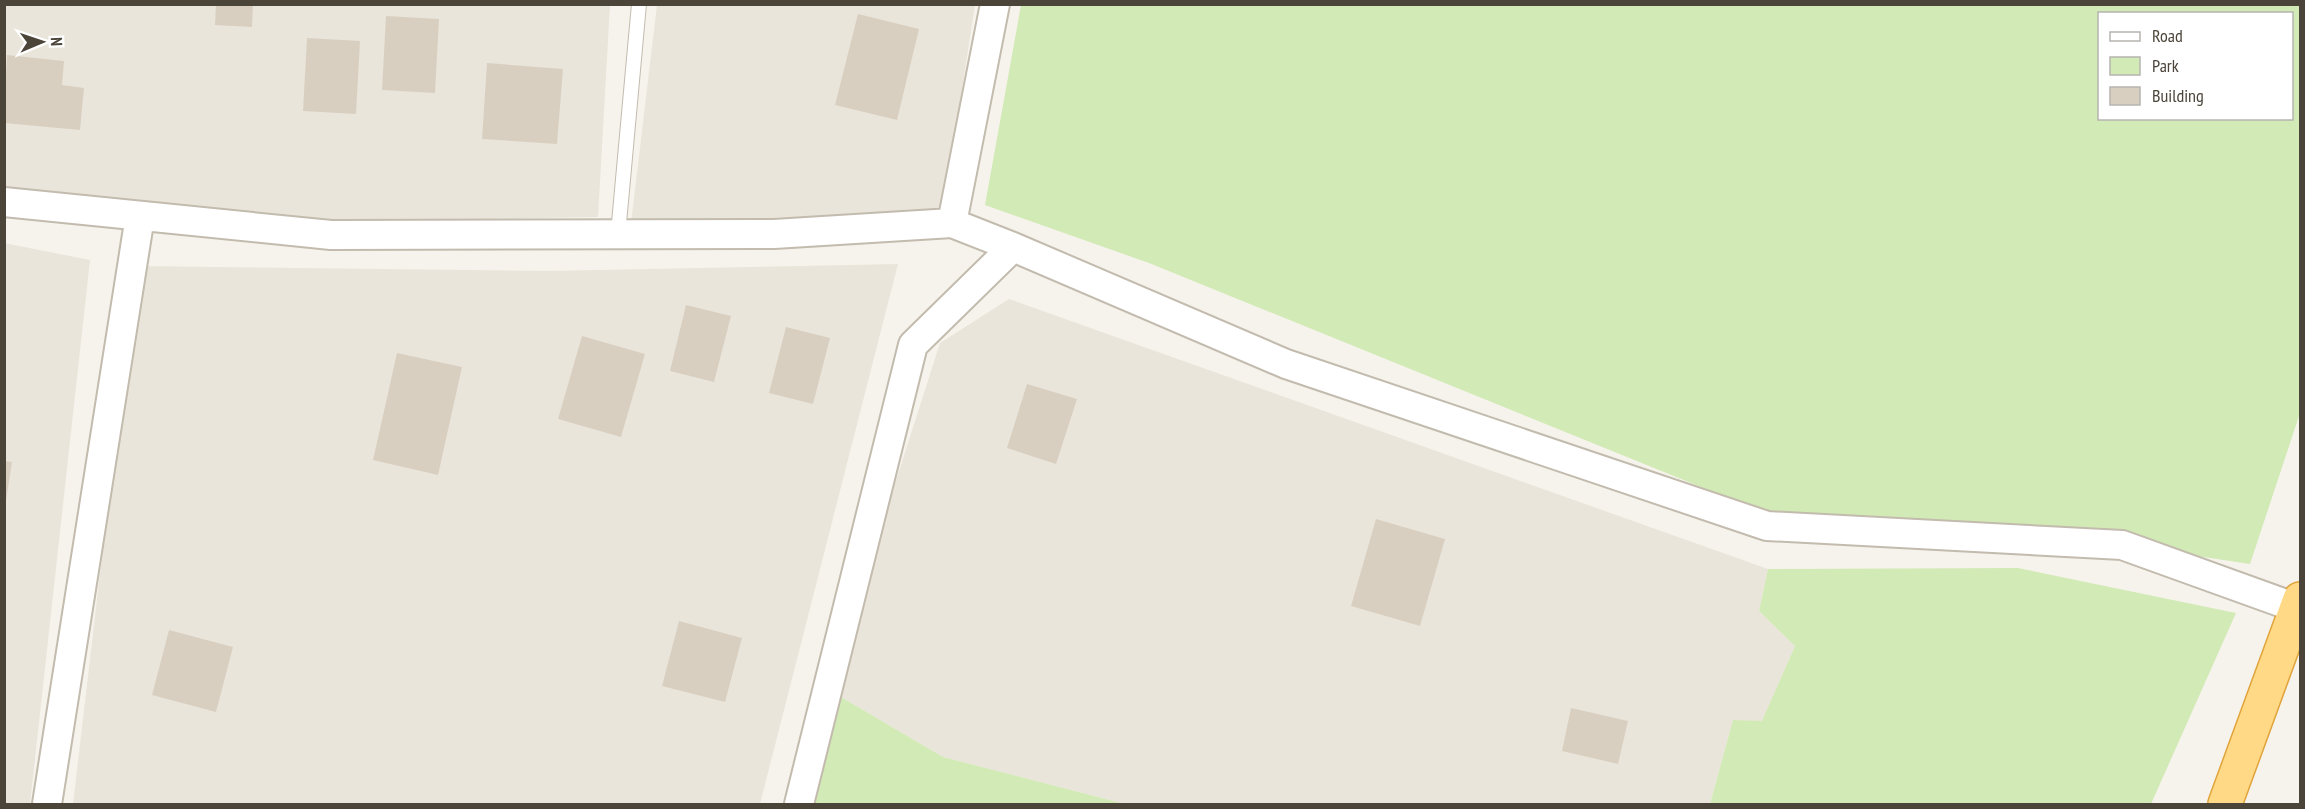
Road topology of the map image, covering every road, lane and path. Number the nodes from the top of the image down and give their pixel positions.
1 (639, 4) edge
2 (994, 4) edge
3 (4, 202) edge
4 (140, 216) junction
5 (952, 223) junction
6 (618, 234) junction
7 (1014, 247) junction
8 (2299, 604) edge
9 (47, 804) edge
10 (799, 804) edge
11 (2225, 804) edge

1 - 6 lane
2 - 5 street
3 - 4 street
4 - 6 street
4 - 9 street
5 - 6 street
5 - 7 street
7 - 8 street
7 - 10 street
8 - 11 highway

